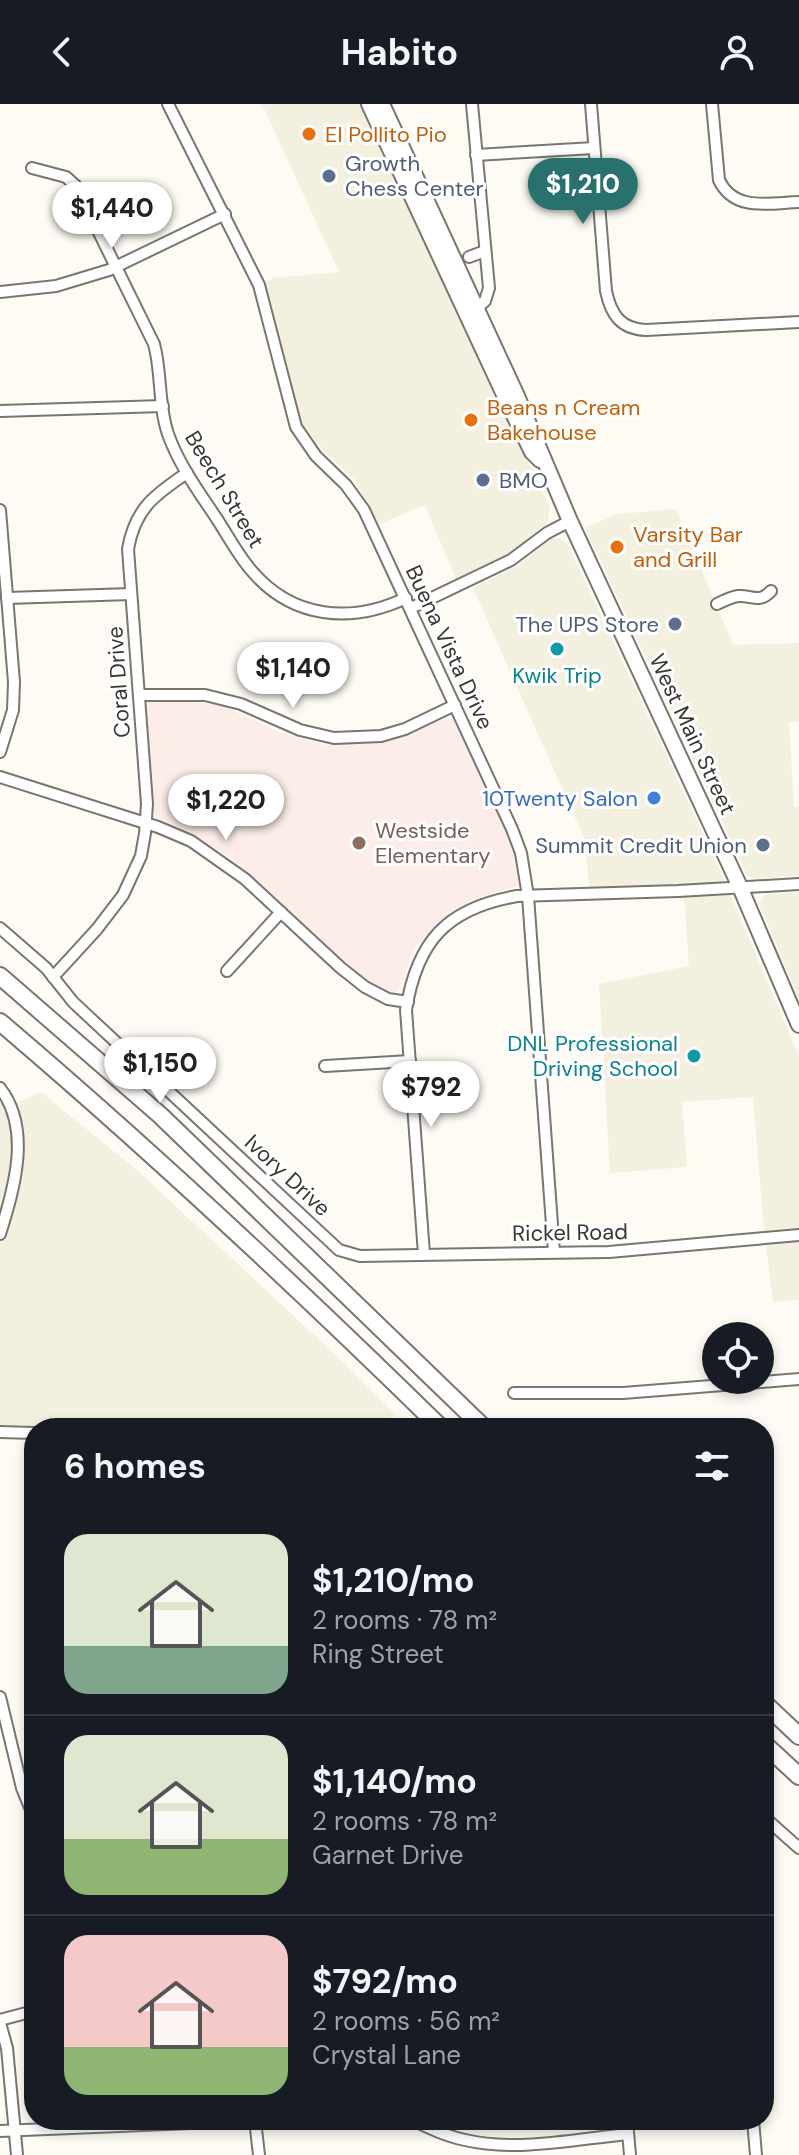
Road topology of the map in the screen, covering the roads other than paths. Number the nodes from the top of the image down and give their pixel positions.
1 (168, 104) edge
2 (369, 104) edge
3 (382, 104) edge
4 (472, 104) edge
5 (591, 104) edge
6 (712, 104) edge
7 (594, 148) junction
8 (476, 155) junction
9 (32, 168) dead end
10 (799, 202) edge
11 (225, 214) junction
12 (485, 251) junction
13 (469, 257) dead end
14 (117, 267) junction
15 (0, 292) edge
16 (477, 308) junction
17 (799, 322) edge
18 (163, 406) junction
19 (0, 411) edge
20 (543, 463) junction
21 (187, 473) junction
22 (0, 510) edge
23 (570, 521) junction
24 (771, 591) dead end
25 (131, 594) junction
26 (7, 598) junction
27 (408, 603) junction
28 (717, 604) dead end
29 (139, 695) junction
30 (455, 705) junction
31 (0, 752) edge
32 (0, 777) edge
33 (145, 823) junction
34 (799, 884) edge
35 (740, 887) junction
36 (528, 896) junction
37 (281, 912) junction
38 (0, 928) edge
39 (227, 971) dead end
40 (0, 976) edge
41 (53, 977) junction
42 (408, 1002) junction
43 (799, 1025) edge
44 (4, 1026) edge
45 (410, 1061) junction
46 (325, 1066) dead end
47 (0, 1088) edge
48 (0, 1234) edge
49 (799, 1235) edge
50 (342, 1251) joint
51 (554, 1252) junction
52 (424, 1254) junction
53 (799, 1379) edge
54 (514, 1393) dead end
55 (431, 1418) edge
56 (474, 1418) edge
57 (0, 1432) edge
58 (24, 1433) edge
59 (0, 1697) edge
60 (774, 1712) edge
61 (799, 1736) edge
62 (774, 1753) edge
63 (799, 1776) edge
64 (24, 1793) edge
65 (774, 1826) edge
66 (799, 1848) edge
67 (24, 2014) edge
68 (0, 2022) edge
69 (37, 2130) edge
70 (258, 2130) edge
71 (438, 2130) edge
72 (628, 2130) edge
73 (754, 2130) edge
74 (0, 2131) edge
75 (15, 2131) junction
76 (628, 2134) junction
77 (17, 2155) edge
78 (259, 2155) edge
79 (630, 2155) edge
80 (756, 2155) edge

1 - 11 street, Buena Vista Drive
2 - 20 main road, West Main Street
3 - 16 main road, West Main Street
4 - 8 street
5 - 7 street
6 - 10 street
7 - 8 street
7 - 17 street
8 - 12 street
9 - 14 street, Beech Street
11 - 14 street
11 - 27 street, Buena Vista Drive
12 - 13 street
12 - 16 street
14 - 15 street
14 - 18 street, Beech Street
16 - 20 main road, West Main Street
18 - 19 street
18 - 21 street, Beech Street
20 - 23 main road, West Main Street
21 - 25 street, Coral Drive
21 - 27 street, Beech Street
22 - 26 street
23 - 27 street, Beech Street
23 - 35 main road, West Main Street
24 - 28 street
25 - 26 street
25 - 29 street, Coral Drive
26 - 31 street
27 - 30 street, Buena Vista Drive
29 - 30 street
29 - 33 street, Coral Drive
30 - 36 street, Buena Vista Drive
32 - 33 street
33 - 37 street
33 - 41 street, Coral Drive
34 - 35 street
35 - 36 street
35 - 43 main road, West Main Street
36 - 42 street
36 - 51 street, Buena Vista Drive
37 - 39 street
37 - 42 street
38 - 41 street, Ivory Drive
40 - 56 highway
41 - 50 street, Ivory Drive
42 - 45 street
44 - 55 highway
45 - 46 street
45 - 52 street
47 - 48 street
49 - 51 street, Rickel Road
50 - 52 street, Rickel Road
51 - 52 street, Rickel Road
53 - 54 street
57 - 58 street
59 - 64 street
60 - 61 highway
62 - 63 highway
65 - 66 street
67 - 68 street
68 - 75 street
69 - 75 street
70 - 78 street
71 - 76 street
72 - 76 street
73 - 80 street
74 - 75 street
75 - 77 street
76 - 79 street

